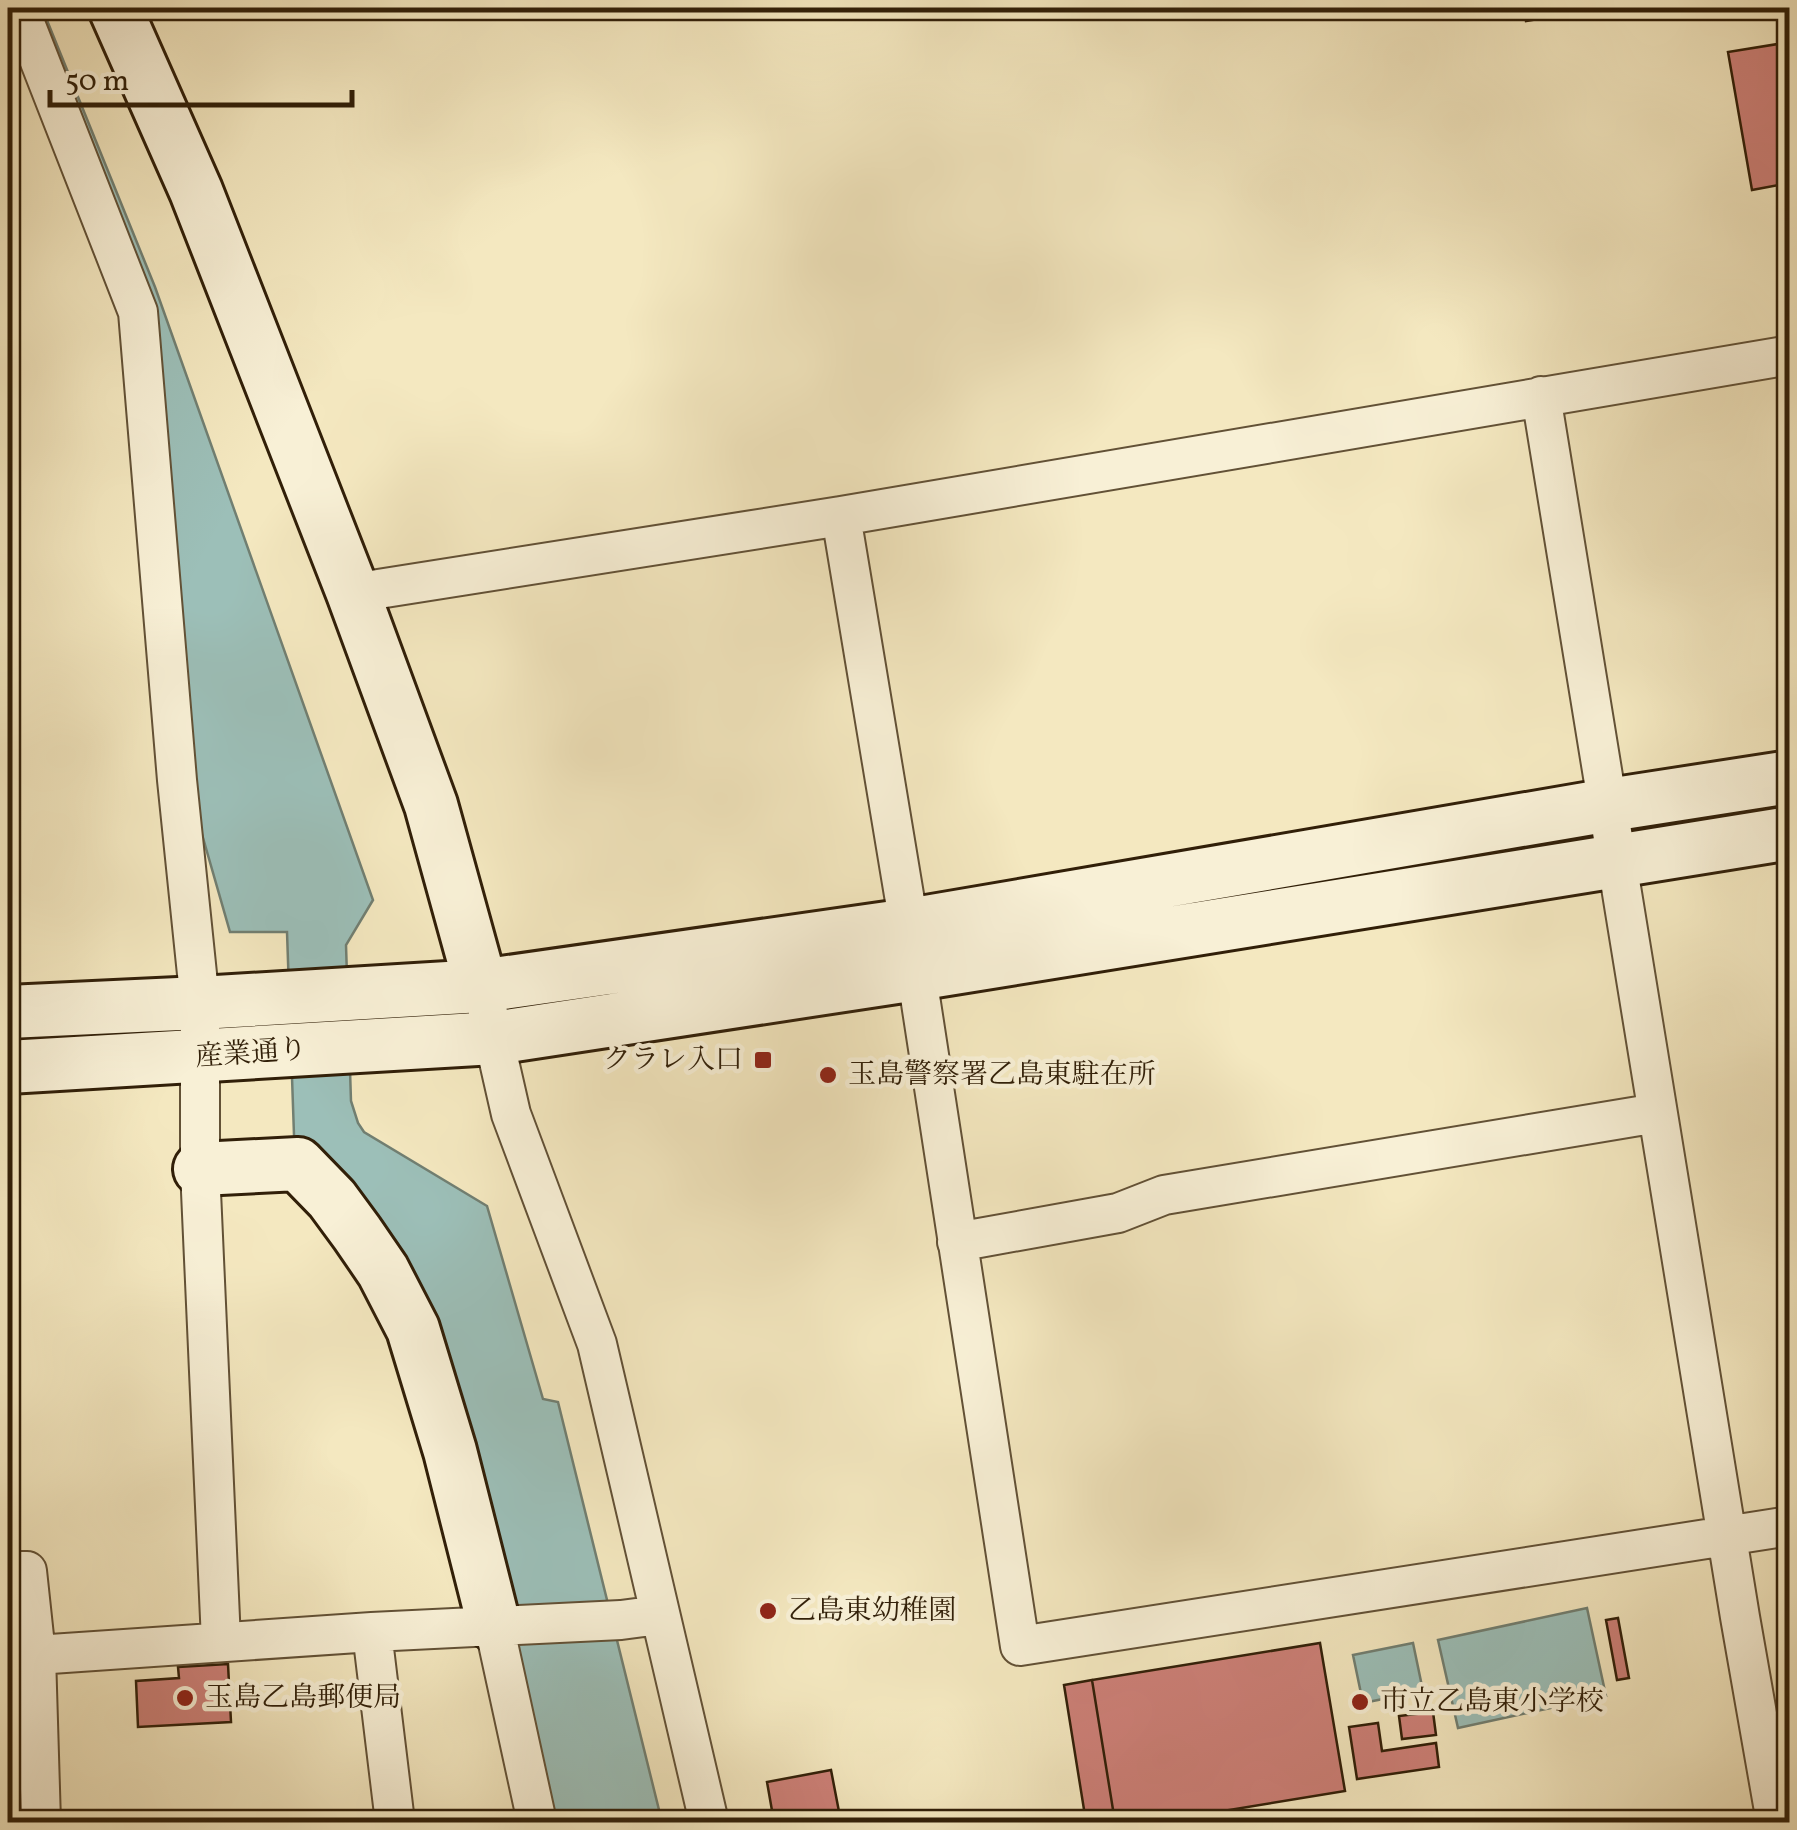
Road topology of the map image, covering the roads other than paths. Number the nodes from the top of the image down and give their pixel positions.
1 (19, 8) edge
2 (115, 8) edge
3 (1790, 355) edge
4 (1541, 396) junction
5 (841, 516) junction
6 (354, 593) junction
7 (1790, 778) edge
8 (1609, 806) junction
9 (1790, 833) edge
10 (1616, 861) junction
11 (913, 949) junction
12 (481, 986) junction
13 (200, 1003) junction
14 (8, 1012) edge
15 (494, 1038) junction
16 (199, 1058) junction
17 (8, 1067) edge
18 (1657, 1113) junction
19 (200, 1170) junction
20 (957, 1242) junction
21 (1790, 1526) edge
22 (1728, 1536) junction
23 (8, 1572) edge
24 (659, 1615) junction
25 (494, 1625) junction
26 (372, 1632) junction
27 (221, 1641) junction
28 (36, 1655) junction
29 (42, 1822) edge
30 (395, 1822) edge
31 (538, 1822) edge
32 (709, 1822) edge
33 (1776, 1822) edge

1 - 13 street
2 - 6 street
3 - 4 street
4 - 5 street
4 - 8 street
5 - 6 street
5 - 11 street
6 - 12 street
7 - 8 street
8 - 10 street
8 - 11 street
9 - 10 street
10 - 11 street
10 - 18 street
11 - 12 street, 産業通り
11 - 15 street, 産業通り
11 - 20 street
12 - 13 street, 産業通り
12 - 15 street
13 - 14 street, 産業通り
13 - 16 street
15 - 16 street, 産業通り
15 - 24 street
16 - 17 street, 産業通り
16 - 19 street
18 - 20 street
18 - 22 street
19 - 25 street
19 - 27 street
20 - 22 street
21 - 22 street
22 - 33 street
23 - 28 street
24 - 25 street
24 - 32 street
25 - 26 street
25 - 31 street
26 - 27 street
26 - 30 street
27 - 28 street
28 - 29 street

